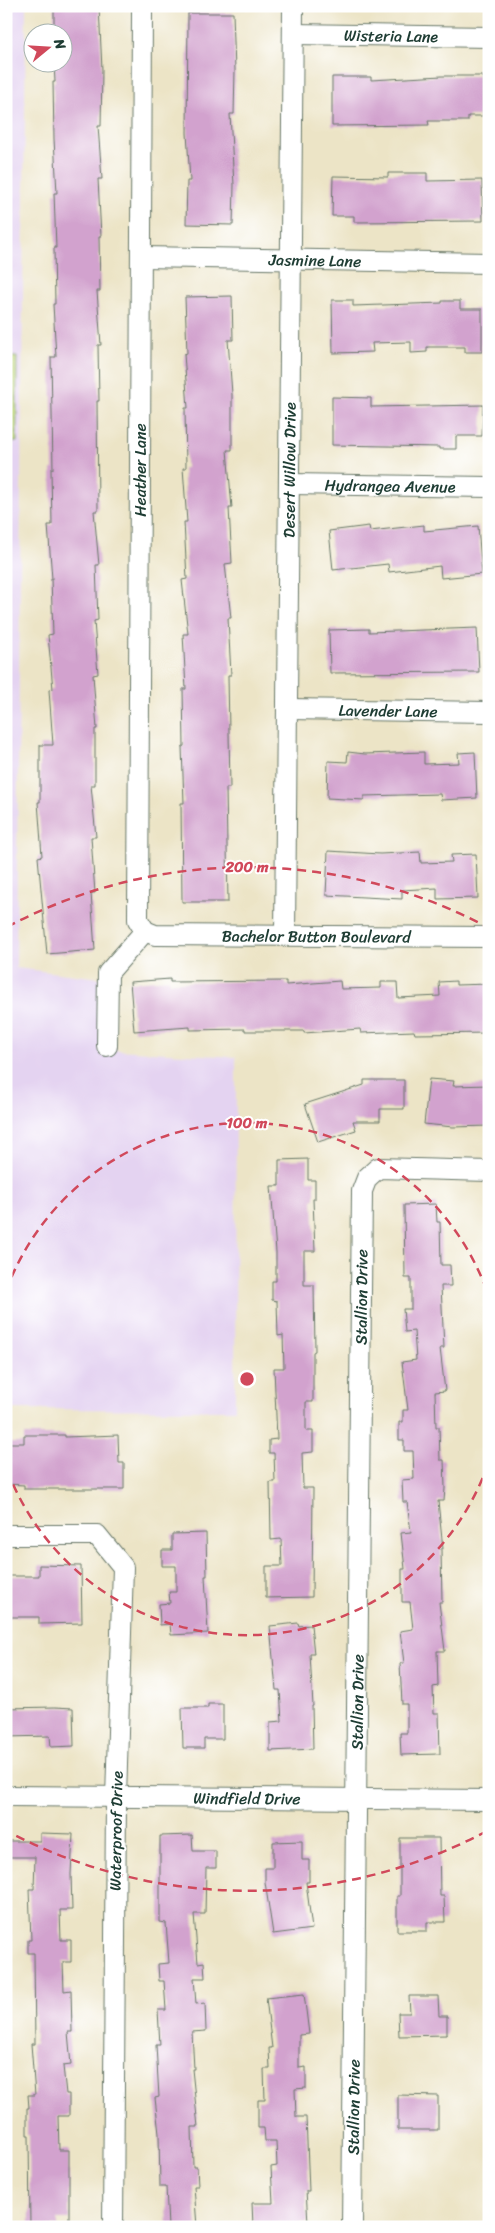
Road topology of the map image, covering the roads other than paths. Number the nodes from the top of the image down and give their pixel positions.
1 (142, 6) edge
2 (293, 6) edge
3 (293, 34) junction
4 (489, 36) edge
5 (141, 257) junction
6 (291, 261) junction
7 (489, 263) edge
8 (290, 484) junction
9 (489, 487) edge
10 (288, 709) junction
11 (489, 712) edge
12 (145, 931) junction
13 (285, 934) junction
14 (489, 938) edge
15 (107, 1046) dead end
16 (489, 1171) edge
17 (6, 1535) edge
18 (6, 1796) edge
19 (116, 1798) junction
20 (355, 1800) junction
21 (489, 1800) edge
22 (113, 2227) edge
23 (352, 2227) edge

1 - 5 street, Heather Lane
2 - 3 street, Desert Willow Drive
3 - 4 street, Wisteria Lane
3 - 6 street, Desert Willow Drive
5 - 6 street, Jasmine Lane
5 - 12 street, Heather Lane
6 - 7 street, Jasmine Lane
6 - 8 street, Desert Willow Drive
8 - 9 street, Hydrangea Avenue
8 - 10 street, Desert Willow Drive
10 - 11 street, Lavender Lane
10 - 13 street, Desert Willow Drive
12 - 13 street, Bachelor Button Boulevard
12 - 15 street
13 - 14 street, Bachelor Button Boulevard
16 - 20 street, Stallion Drive
17 - 19 street, Waterproof Drive
18 - 19 street, Windfield Drive
19 - 20 street, Windfield Drive
19 - 22 street, Waterproof Drive
20 - 21 street, Windfield Drive
20 - 23 street, Stallion Drive

